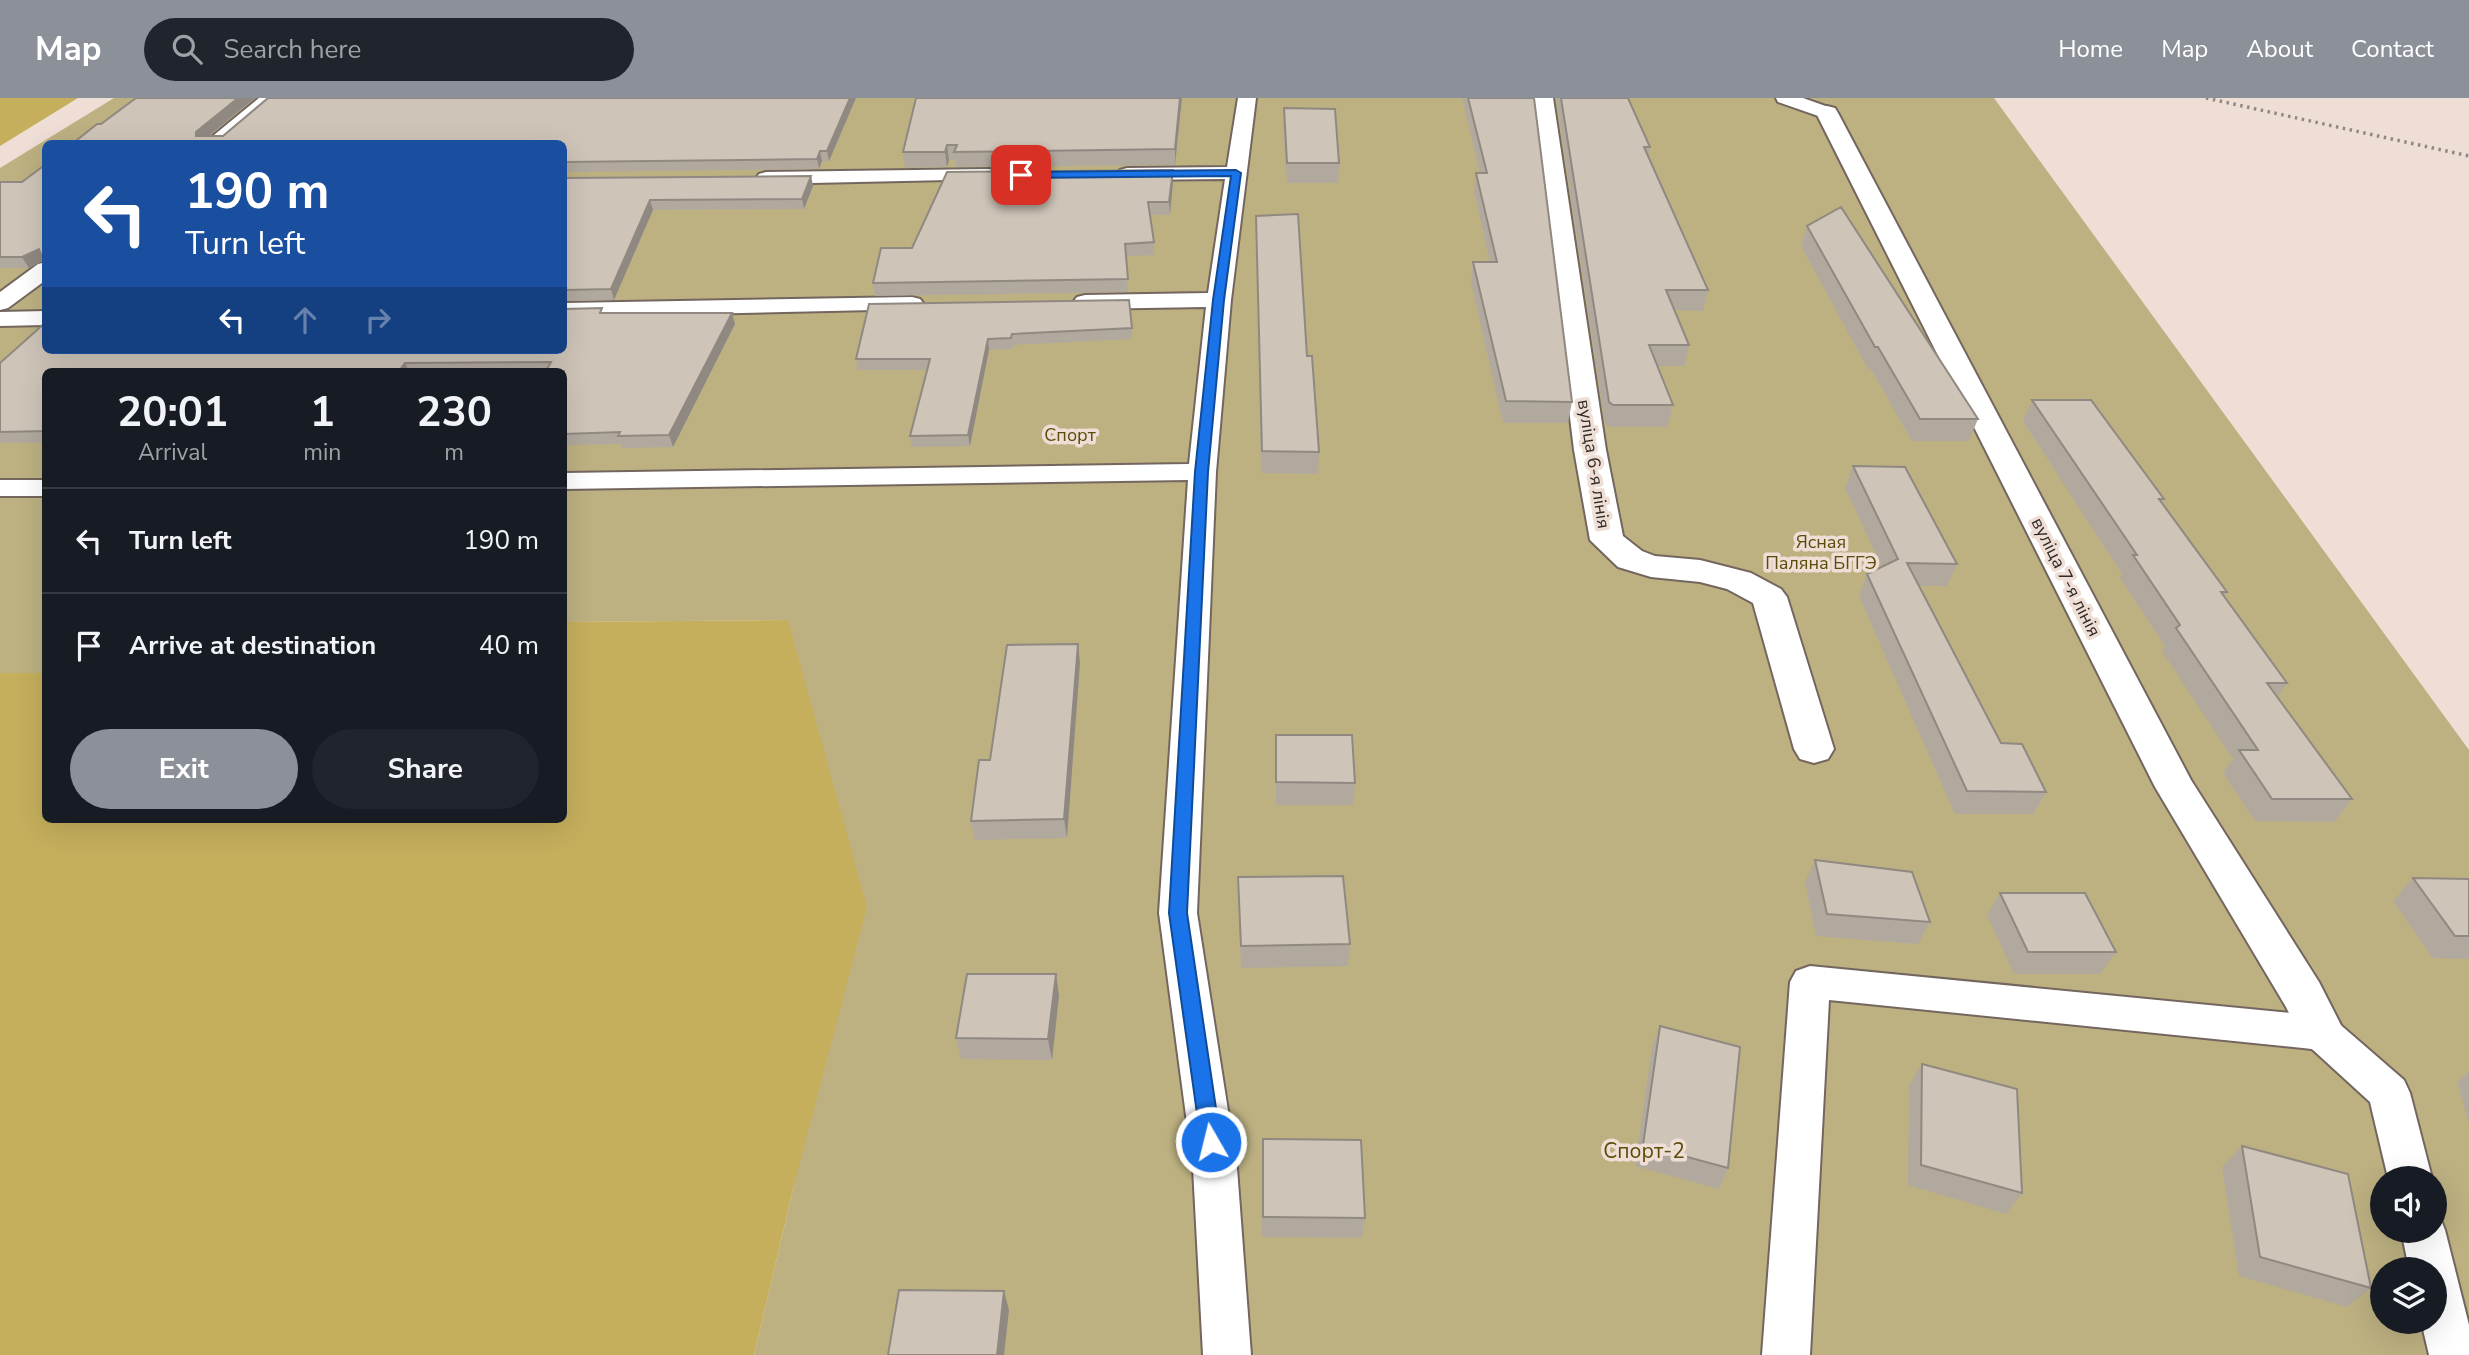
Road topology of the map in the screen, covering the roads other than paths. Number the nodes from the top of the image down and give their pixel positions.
1 (271, 98) edge
2 (1247, 98) edge
3 (1542, 98) edge
4 (1785, 98) edge
5 (1827, 113) joint
6 (218, 140) edge
7 (1236, 173) junction
8 (1113, 174) edge
9 (1003, 175) edge
10 (742, 178) edge
11 (42, 272) edge
12 (1219, 300) junction
13 (1065, 302) edge
14 (0, 303) edge
15 (940, 304) edge
16 (567, 310) edge
17 (42, 318) edge
18 (0, 319) edge
19 (1202, 472) junction
20 (567, 481) edge
21 (0, 488) edge
22 (42, 488) edge
23 (1814, 749) dead end
24 (2322, 1033) junction
25 (2407, 1166) edge
26 (2447, 1331) edge
27 (1227, 1355) edge
28 (1786, 1355) edge
29 (2453, 1355) edge

1 - 6 lane
2 - 7 lane
3 - 23 street, вуліца 6-я лінія
4 - 5 lane
5 - 24 street, вуліца 7-я лінія
7 - 8 lane
7 - 12 lane
9 - 10 lane
11 - 14 lane
12 - 13 lane
12 - 19 lane
15 - 16 lane
17 - 18 lane
19 - 20 lane
19 - 27 lane
21 - 22 lane
24 - 25 lane
24 - 28 lane
26 - 29 lane

